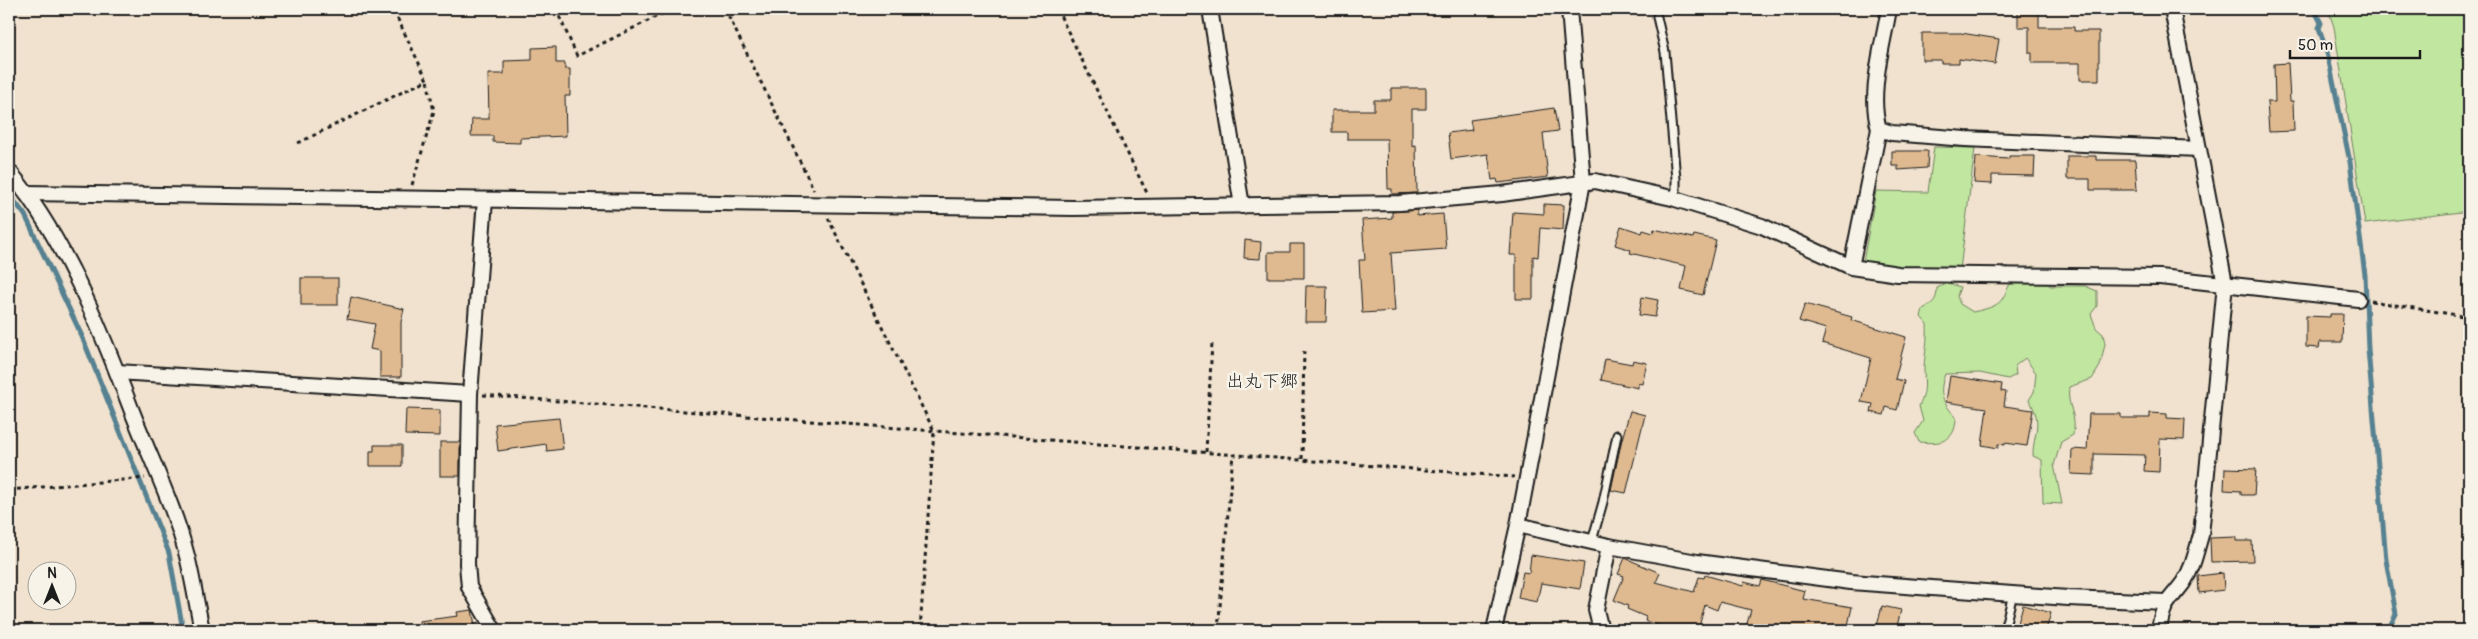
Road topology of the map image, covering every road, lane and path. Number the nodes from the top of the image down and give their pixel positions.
1 (393, 9) edge
2 (556, 9) edge
3 (672, 9) edge
4 (725, 9) edge
5 (1057, 9) edge
6 (1210, 9) edge
7 (1570, 9) edge
8 (1889, 9) edge
9 (2172, 9) edge
10 (1657, 17) dead end
11 (427, 80) junction
12 (1879, 129) junction
13 (298, 143) dead end
14 (2199, 149) junction
15 (9, 171) edge
16 (1583, 182) junction
17 (9, 188) edge
18 (25, 191) junction
19 (408, 198) junction
20 (1672, 198) junction
21 (485, 200) junction
22 (820, 203) junction
23 (1242, 206) junction
24 (1153, 207) junction
25 (1851, 267) junction
26 (2225, 284) junction
27 (2358, 299) joint
28 (2469, 316) edge
29 (1212, 343) dead end
30 (1304, 348) dead end
31 (117, 372) junction
32 (470, 394) junction
33 (934, 431) junction
34 (1617, 434) dead end
35 (1206, 452) junction
36 (1233, 454) junction
37 (1302, 460) junction
38 (158, 476) junction
39 (1526, 482) junction
40 (9, 490) edge
41 (1518, 525) junction
42 (1592, 541) junction
43 (1609, 546) junction
44 (2014, 594) junction
45 (2166, 602) junction
46 (202, 630) edge
47 (494, 630) edge
48 (920, 630) edge
49 (1218, 630) edge
50 (1494, 630) edge
51 (1601, 630) edge
52 (2004, 630) edge
53 (2159, 630) edge

1 - 11 path
2 - 3 path
4 - 22 path
5 - 24 path
6 - 23 street
7 - 16 street
8 - 12 street
9 - 14 street
10 - 20 lane
11 - 13 path
11 - 19 path
12 - 14 street
12 - 25 street
14 - 26 street
15 - 18 street
16 - 20 street
16 - 23 street
16 - 39 street
17 - 18 street
18 - 19 street
18 - 31 street
19 - 21 street
20 - 25 street
21 - 22 street
21 - 32 street
22 - 24 street
22 - 33 path
23 - 24 street
25 - 26 street
26 - 27 street
26 - 45 street
27 - 28 path
29 - 35 path
30 - 37 path
31 - 32 street
31 - 38 street
32 - 33 path
32 - 47 street
33 - 35 path
33 - 48 path
34 - 42 lane
35 - 36 path
36 - 37 path
36 - 49 path
37 - 39 path
38 - 40 path
38 - 46 street
39 - 41 street
41 - 42 street
41 - 50 street
42 - 43 street
43 - 44 street
43 - 51 street
44 - 45 street
44 - 52 lane
45 - 53 street

